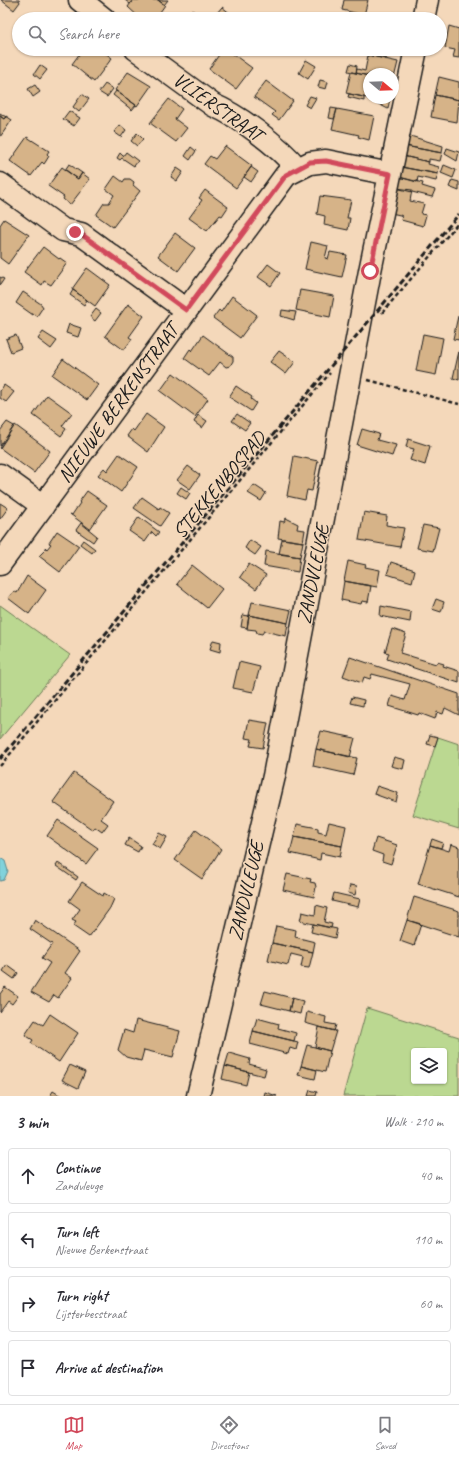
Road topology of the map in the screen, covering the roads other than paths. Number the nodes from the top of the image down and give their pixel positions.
1 (80, 0) edge
2 (427, 0) edge
3 (95, 12) edge
4 (424, 12) edge
5 (146, 56) edge
6 (415, 56) edge
7 (297, 168) junction
8 (390, 174) junction
9 (0, 184) edge
10 (186, 310) junction
11 (0, 475) edge
12 (43, 506) junction
13 (0, 564) edge
14 (198, 1096) edge

1 - 3 street
2 - 4 street
5 - 7 street, VLIERSTRAAT
6 - 8 street, ZANDVLEUGE
7 - 8 street, NIEUWE BERKENSTRAAT
7 - 10 street, NIEUWE BERKENSTRAAT
8 - 14 street, ZANDVLEUGE
9 - 10 street
10 - 12 street, NIEUWE BERKENSTRAAT
11 - 12 street
12 - 13 street, NIEUWE BERKENSTRAAT

